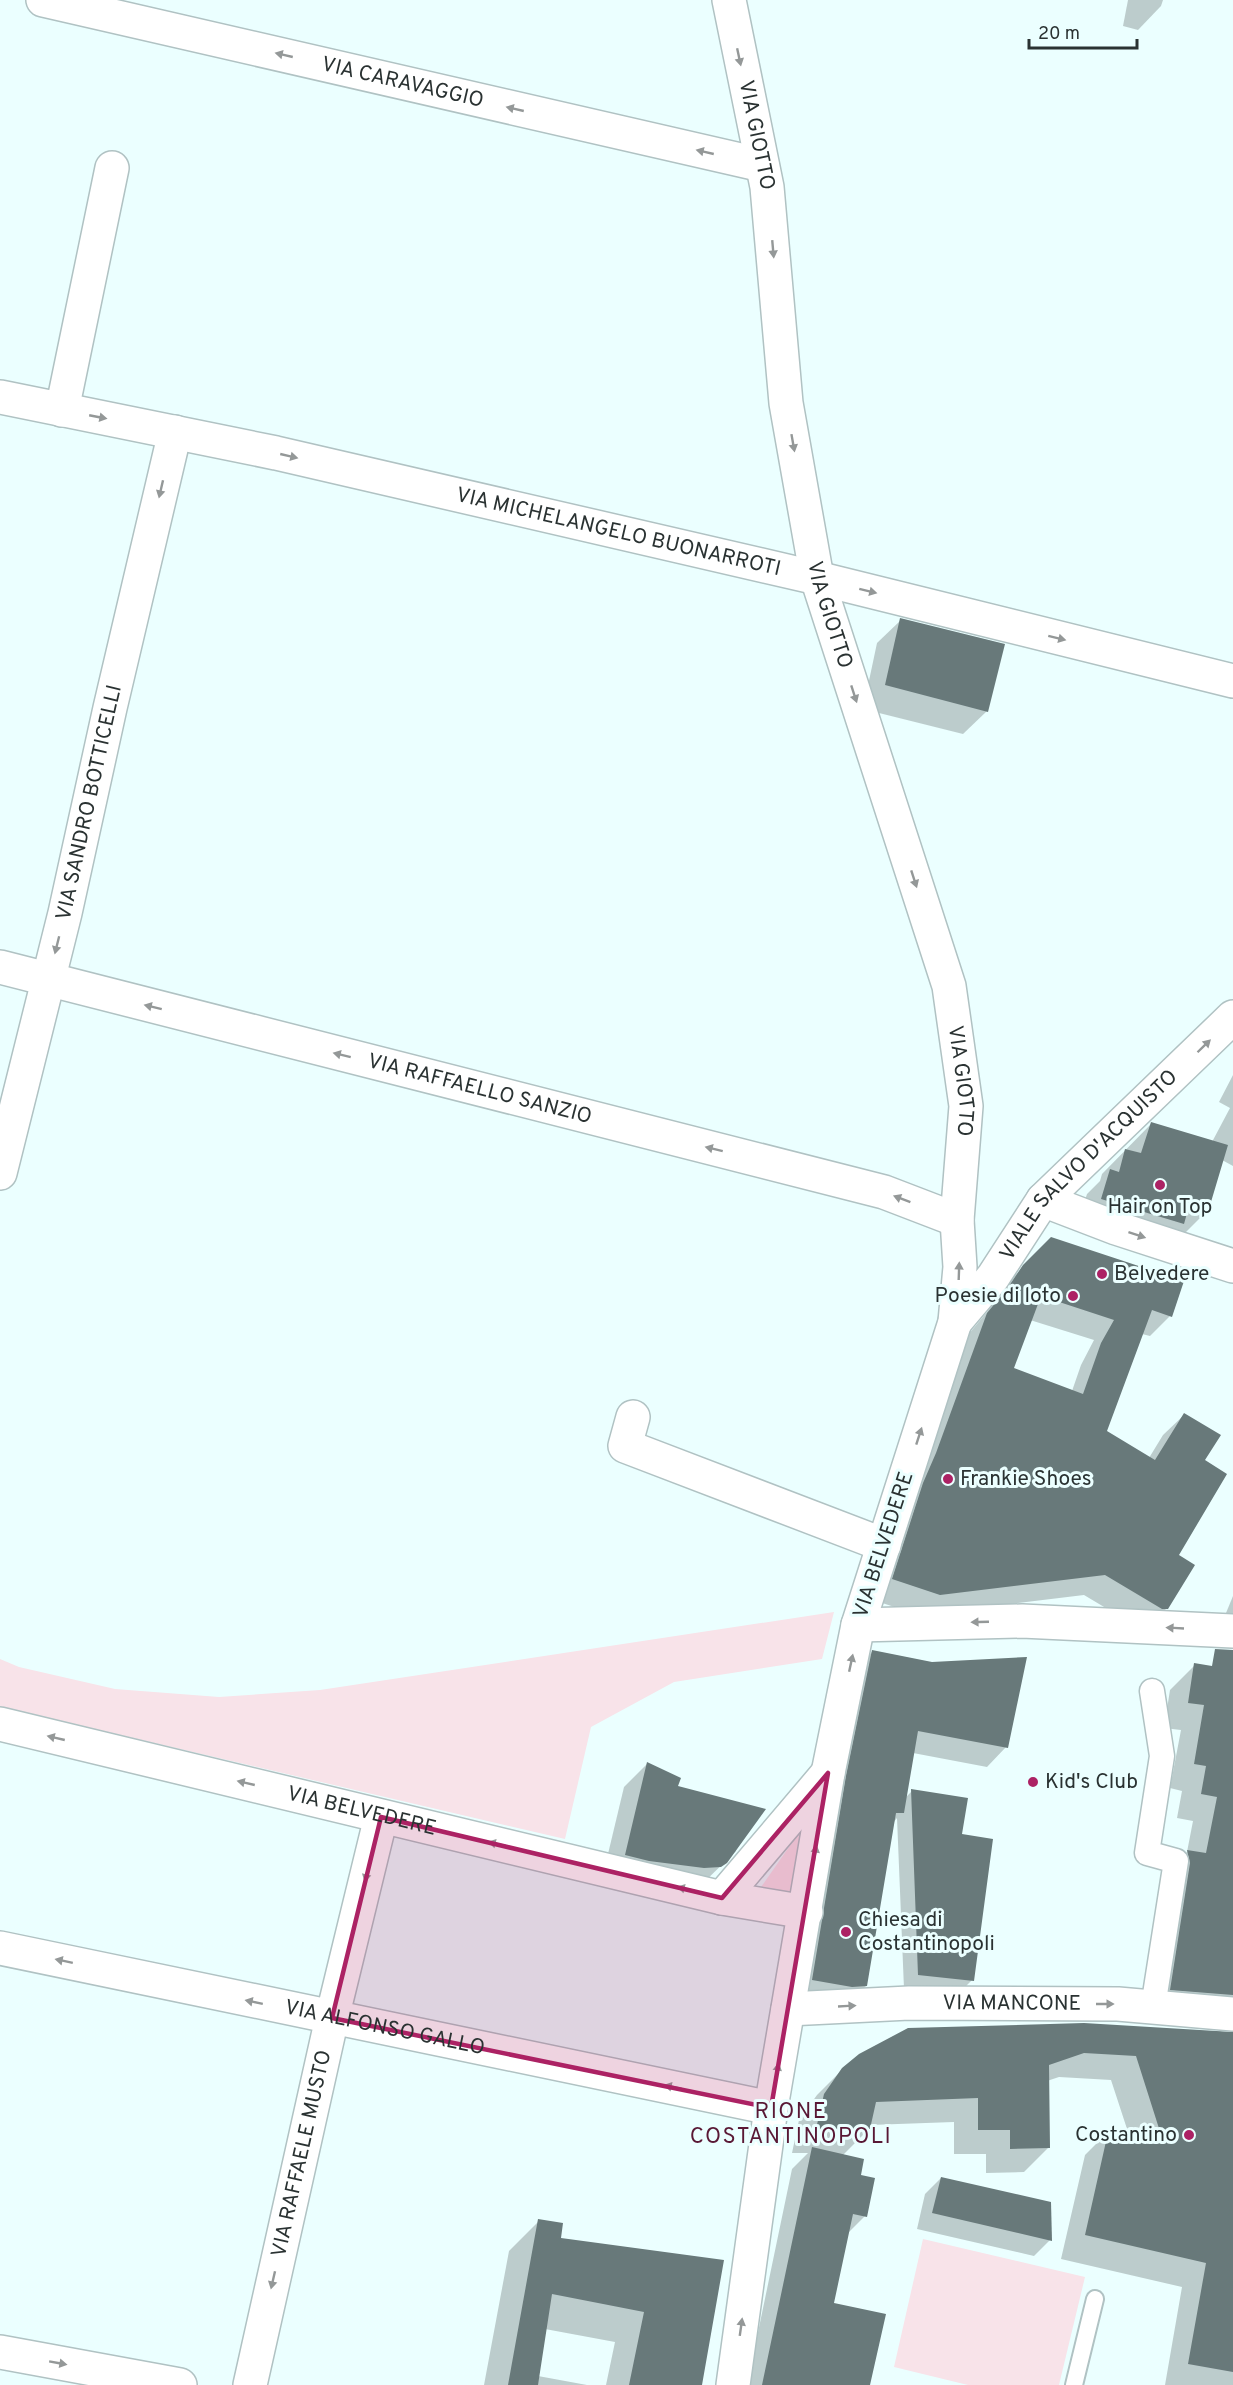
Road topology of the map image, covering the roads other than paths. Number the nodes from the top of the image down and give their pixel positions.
1 (729, 0) edge
2 (58, 2) edge
3 (762, 165) junction
4 (112, 168) dead end
5 (0, 397) edge
6 (62, 410) junction
7 (175, 432) junction
8 (816, 578) junction
9 (1233, 681) edge
10 (0, 967) edge
11 (48, 981) junction
12 (1233, 1017) edge
13 (0, 1173) edge
14 (1043, 1200) junction
15 (957, 1220) junction
16 (1233, 1266) edge
17 (955, 1322) junction
18 (633, 1417) dead end
19 (884, 1545) junction
20 (858, 1625) junction
21 (1233, 1631) edge
22 (1152, 1690) dead end
23 (0, 1724) edge
24 (828, 1773) junction
25 (381, 1817) junction
26 (722, 1898) junction
27 (806, 1912) junction
28 (0, 1948) edge
29 (1153, 2007) junction
30 (788, 2009) junction
31 (1233, 2014) edge
32 (332, 2018) junction
33 (771, 2108) junction
34 (1095, 2299) dead end
35 (0, 2352) edge
36 (180, 2385) edge
37 (250, 2385) edge
38 (733, 2385) edge
39 (1074, 2385) edge

1 -> 3 street, VIA GIOTTO
3 -> 2 street, VIA CARAVAGGIO
3 -> 8 street, VIA GIOTTO
4 - 6 street
5 - 6 street, VIA MICHELANGELO BUONARROTI
6 -> 7 street, VIA MICHELANGELO BUONARROTI
7 -> 8 street, VIA MICHELANGELO BUONARROTI
7 -> 11 street, VIA SANDRO BOTTICELLI
8 -> 9 street, VIA MICHELANGELO BUONARROTI
8 -> 15 street, VIA GIOTTO
10 - 11 street, VIA RAFFAELLO SANZIO
11 - 13 street, VIA SANDRO BOTTICELLI
15 -> 11 street, VIA RAFFAELLO SANZIO
14 -> 12 street, VIALE SALVO D'ACQUISTO
14 -> 16 street
14 - 17 street, VIALE SALVO D'ACQUISTO
17 -> 15 street, VIA GIOTTO
19 -> 17 street, VIA BELVEDERE
18 - 19 street
19 - 20 street, VIA BELVEDERE
21 -> 20 street
24 -> 20 street, VIA BELVEDERE
22 - 29 street
25 -> 23 street, VIA BELVEDERE
24 - 26 street, VIA BELVEDERE
27 -> 24 street, VIA BELVEDERE
26 -> 25 street, VIA BELVEDERE
25 -> 32 street, VIA RAFFAELE MUSTO
26 - 27 street, VIA BELVEDERE
27 - 30 street
32 -> 28 street, VIA ALFONSO GALLO
30 -> 29 street, VIA MANCONE
29 - 31 street, VIA MANCONE
33 -> 30 street
33 -> 32 street, VIA ALFONSO GALLO
32 -> 37 street, VIA RAFFAELE MUSTO
38 -> 33 street
34 - 39 lane
35 -> 36 street

